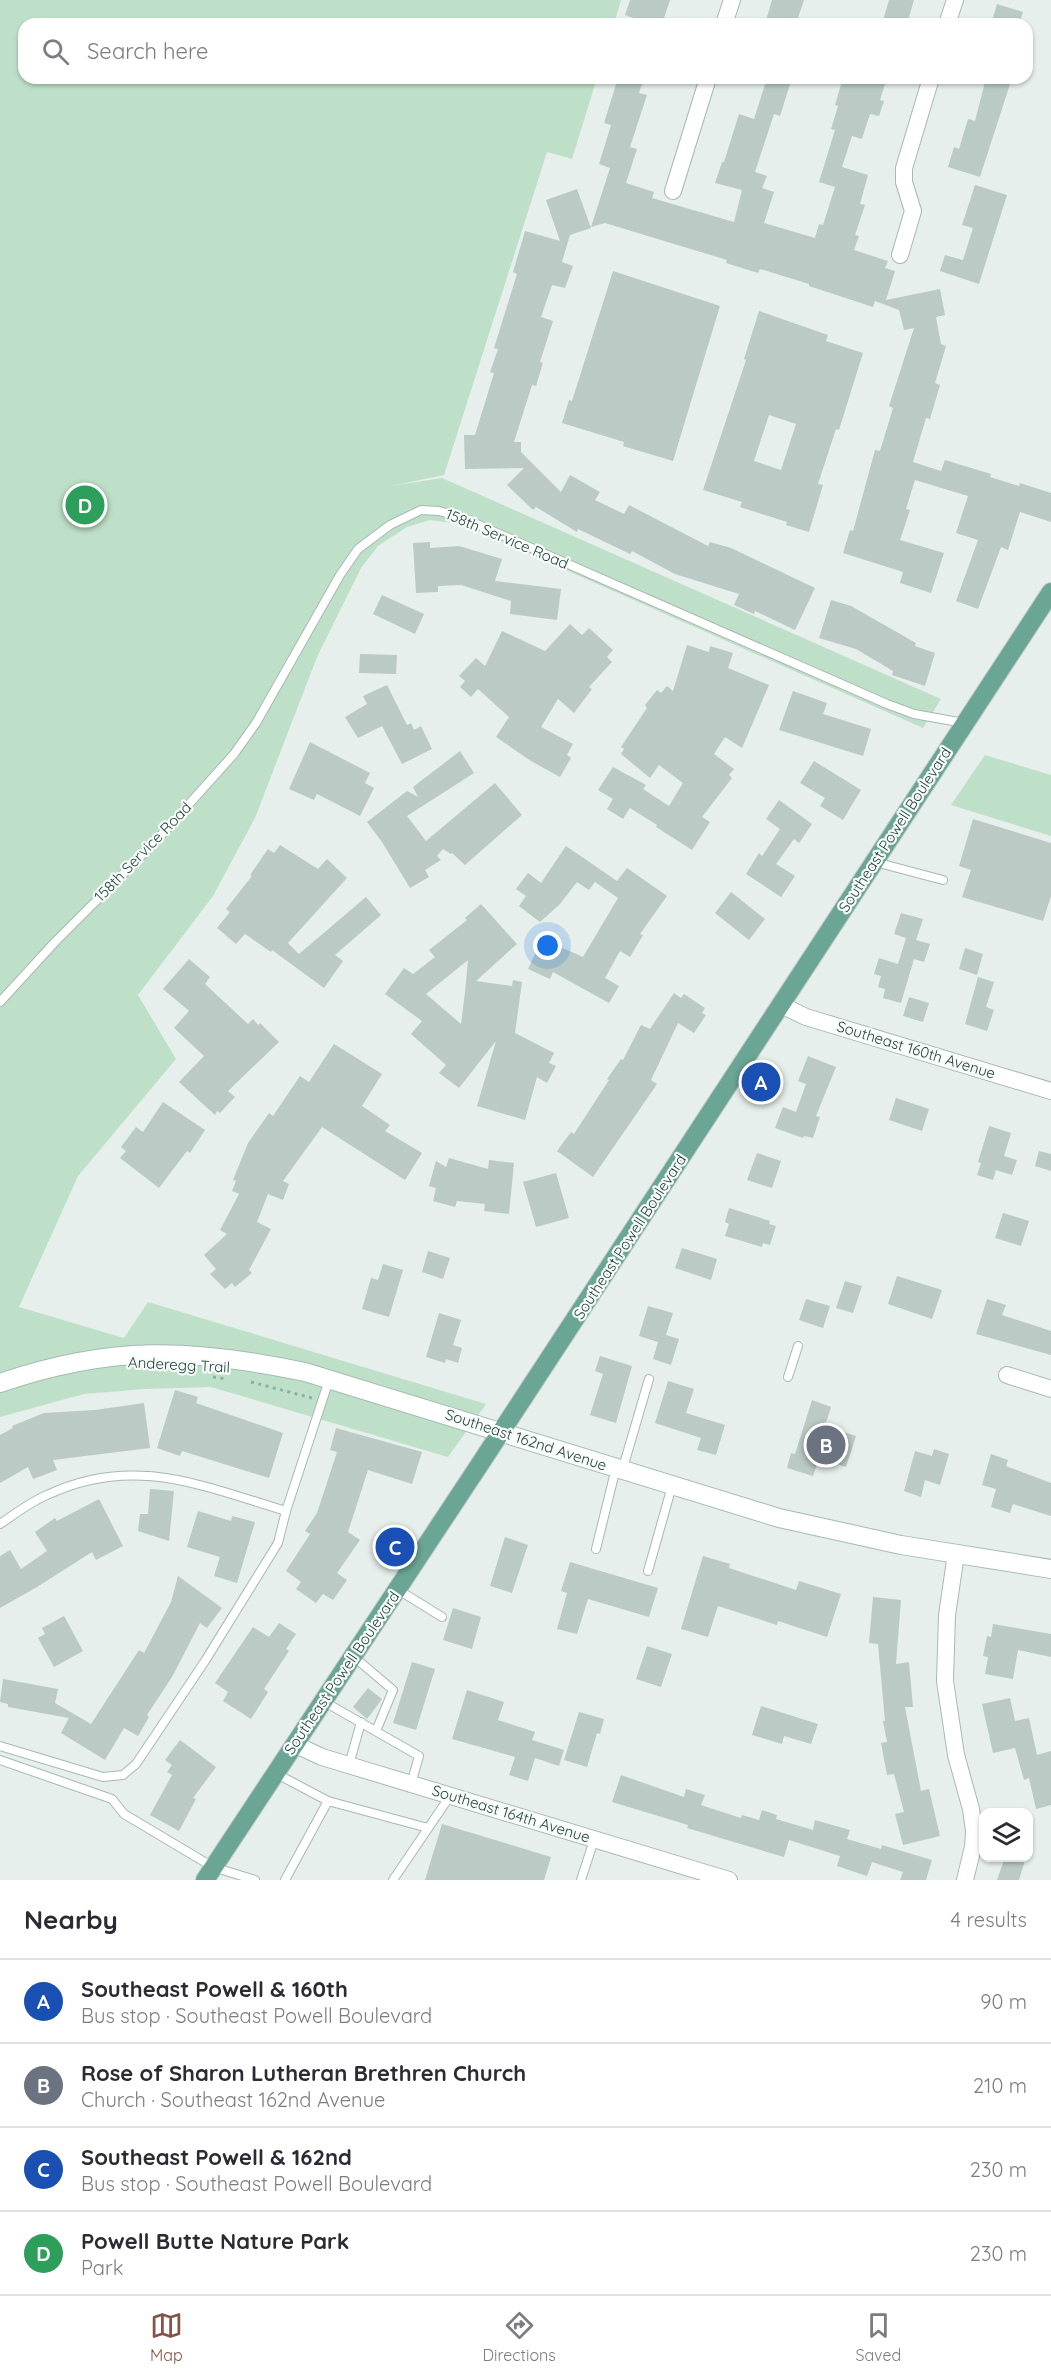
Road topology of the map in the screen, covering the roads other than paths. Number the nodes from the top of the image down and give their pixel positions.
1 (732, 0) edge
2 (955, 0) edge
3 (726, 18) edge
4 (949, 18) edge
5 (706, 84) edge
6 (929, 84) edge
7 (673, 191) dead end
8 (900, 255) dead end
9 (1051, 592) edge
10 (965, 723) junction
11 (875, 862) junction
12 (943, 880) dead end
13 (0, 1002) edge
14 (781, 1005) junction
15 (1051, 1091) edge
16 (798, 1346) dead end
17 (1007, 1375) dead end
18 (788, 1377) dead end
19 (649, 1379) dead end
20 (329, 1380) junction
21 (0, 1383) edge
22 (1051, 1389) edge
23 (501, 1433) junction
24 (619, 1470) junction
25 (672, 1486) junction
26 (286, 1511) junction
27 (0, 1524) edge
28 (596, 1549) dead end
29 (956, 1554) junction
30 (1051, 1569) edge
31 (648, 1571) dead end
32 (397, 1589) junction
33 (441, 1617) dead end
34 (353, 1656) junction
35 (323, 1701) junction
36 (361, 1722) junction
37 (376, 1731) junction
38 (294, 1744) junction
39 (0, 1746) edge
40 (0, 1760) edge
41 (349, 1765) junction
42 (275, 1773) junction
43 (411, 1784) junction
44 (450, 1796) junction
45 (328, 1801) junction
46 (428, 1828) junction
47 (594, 1840) junction
48 (209, 1874) edge
49 (255, 1880) edge
50 (285, 1880) edge
51 (393, 1880) edge
52 (581, 1880) edge
53 (729, 1880) edge
54 (965, 1880) edge

1 - 3 street
2 - 4 street
5 - 7 street
6 - 8 street
9 - 10 main road, Southeast Powell Boulevard
10 - 11 main road, Southeast Powell Boulevard
10 - 13 lane, 158th Service Road
11 - 12 lane
11 - 14 main road, Southeast Powell Boulevard
14 - 15 street, Southeast 160th Avenue
14 - 23 main road, Southeast Powell Boulevard
16 - 18 lane
17 - 22 street
19 - 24 lane
20 - 21 main road, Southeast 162nd Avenue
20 - 23 main road, Southeast 162nd Avenue
20 - 26 lane
23 - 24 main road, Southeast 162nd Avenue
23 - 32 main road, Southeast Powell Boulevard
24 - 25 main road, Southeast 162nd Avenue
24 - 28 lane
25 - 29 main road, Southeast 162nd Avenue
25 - 31 lane
26 - 27 lane
26 - 39 lane
29 - 30 main road, Southeast 162nd Avenue
29 - 54 street
32 - 33 lane
32 - 34 main road, Southeast Powell Boulevard
34 - 35 main road, Southeast Powell Boulevard
34 - 37 lane
35 - 36 lane
35 - 38 main road, Southeast Powell Boulevard
36 - 37 lane
36 - 41 lane
37 - 43 lane
38 - 41 street, Southeast 164th Avenue
38 - 42 main road, Southeast Powell Boulevard
40 - 48 lane
41 - 43 street, Southeast 164th Avenue
42 - 45 lane
42 - 48 main road, Southeast Powell Boulevard
43 - 44 street, Southeast 164th Avenue
44 - 46 lane
44 - 47 street, Southeast 164th Avenue
45 - 46 lane
45 - 50 lane
46 - 51 lane
47 - 52 lane
47 - 53 street, Southeast 164th Avenue
48 - 49 lane

